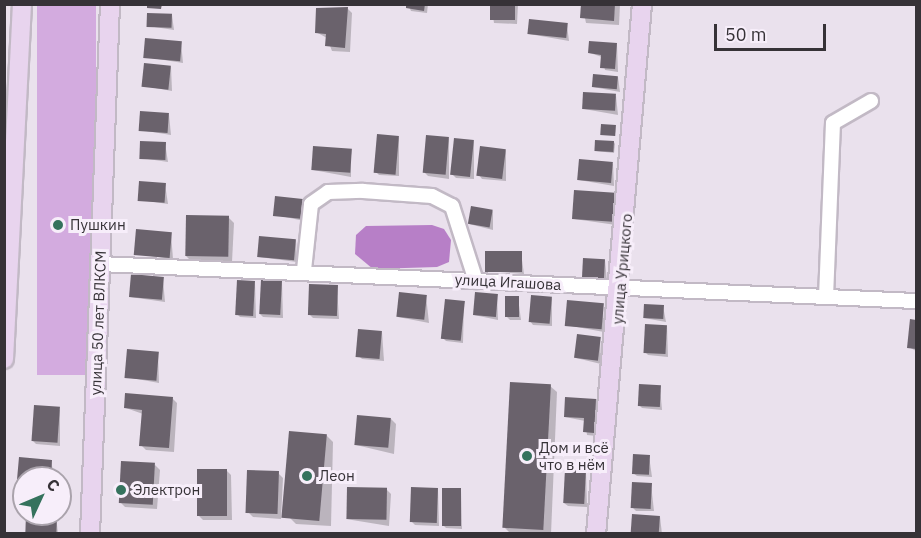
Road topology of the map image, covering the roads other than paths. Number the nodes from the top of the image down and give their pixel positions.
1 (22, 4) edge
2 (110, 4) edge
3 (642, 4) edge
4 (871, 101) dead end
5 (100, 264) junction
6 (304, 270) junction
7 (476, 281) junction
8 (621, 287) junction
9 (826, 297) junction
10 (916, 301) edge
11 (4, 359) edge
12 (90, 534) edge
13 (596, 534) edge

1 - 11 main road
2 - 5 main road, улица 50 лет ВЛКСМ
3 - 8 main road, улица Урицкого
4 - 9 street
5 - 6 street, улица Игашова
5 - 12 main road, улица 50 лет ВЛКСМ
6 - 7 street, улица Игашова
6 - 7 street
7 - 8 street, улица Игашова
8 - 9 street, улица Игашова
8 - 13 main road, улица Урицкого
9 - 10 street, улица Игашова

